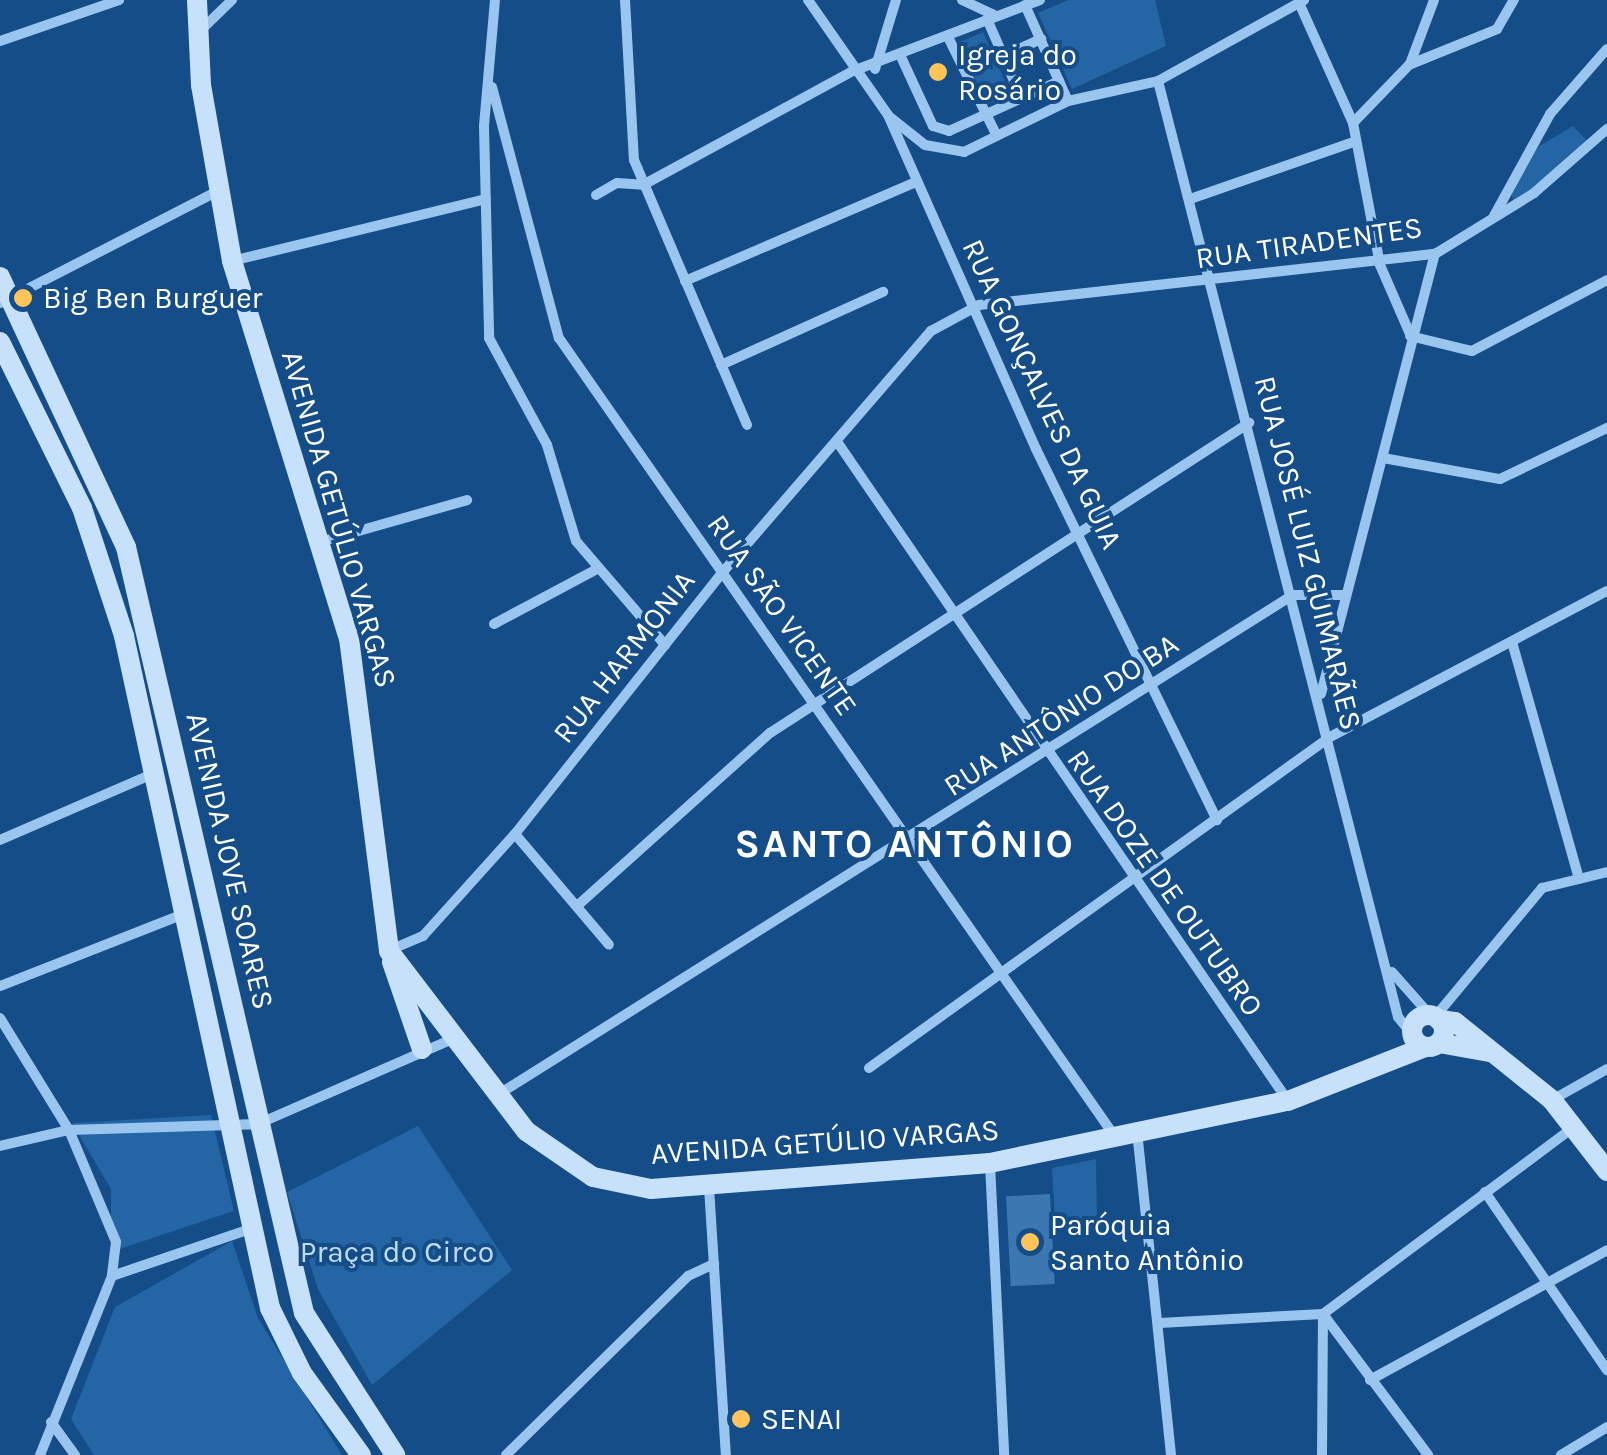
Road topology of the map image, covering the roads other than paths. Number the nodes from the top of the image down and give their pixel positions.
1 (119, 0) edge
2 (197, 0) edge
3 (232, 0) edge
4 (496, 0) edge
5 (625, 0) edge
6 (808, 0) edge
7 (896, 0) edge
8 (962, 0) edge
9 (1040, 0) edge
10 (1434, 0) edge
11 (1514, 0) edge
12 (1302, 3) edge
13 (1025, 5) junction
14 (991, 17) junction
15 (198, 32) junction
16 (948, 37) junction
17 (1041, 39) junction
18 (0, 41) edge
19 (1607, 49) edge
20 (1003, 56) junction
21 (902, 59) junction
22 (1410, 64) junction
23 (875, 69) junction
24 (853, 70) junction
25 (1059, 81) junction
26 (1158, 81) junction
27 (492, 88) junction
28 (1022, 99) junction
29 (1068, 101) junction
30 (888, 115) junction
31 (987, 116) junction
32 (1354, 123) junction
33 (1607, 130) edge
34 (996, 136) junction
35 (1354, 142) junction
36 (914, 184) junction
37 (643, 185) junction
38 (218, 191) junction
39 (596, 194) dead end
40 (1192, 198) junction
41 (486, 199) junction
42 (1494, 216) junction
43 (1435, 254) junction
44 (232, 261) junction
45 (1380, 265) junction
46 (0, 277) edge
47 (1607, 280) edge
48 (684, 282) junction
49 (1214, 284) junction
50 (884, 292) dead end
51 (5, 300) edge
52 (978, 305) junction
53 (1410, 336) junction
54 (0, 342) edge
55 (721, 365) junction
56 (1249, 423) junction
57 (747, 425) dead end
58 (1607, 428) edge
59 (838, 443) junction
60 (1384, 458) junction
61 (467, 500) dead end
62 (1076, 534) junction
63 (319, 543) junction
64 (595, 570) junction
65 (722, 573) junction
66 (1607, 591) edge
67 (1293, 595) junction
68 (1344, 595) junction
69 (951, 615) junction
70 (494, 624) dead end
71 (1512, 642) junction
72 (664, 646) junction
73 (1154, 684) junction
74 (1319, 700) junction
75 (814, 704) junction
76 (1330, 737) junction
77 (1046, 756) junction
78 (158, 772) junction
79 (1217, 820) junction
80 (515, 834) junction
81 (0, 840) edge
82 (911, 842) junction
83 (1607, 872) edge
84 (1579, 878) junction
85 (1133, 881) junction
86 (577, 906) junction
87 (187, 913) junction
88 (609, 945) dead end
89 (388, 951) junction
90 (1391, 971) junction
91 (1002, 977) junction
92 (0, 986) edge
93 (1435, 1017) junction
94 (0, 1018) edge
95 (456, 1037) junction
96 (1425, 1041) junction
97 (422, 1050) junction
98 (1489, 1052) junction
99 (869, 1068) dead end
100 (1607, 1069) edge
101 (497, 1095) junction
102 (1552, 1100) junction
103 (1288, 1101) junction
104 (258, 1124) junction
105 (230, 1127) junction
106 (1570, 1129) junction
107 (69, 1130) junction
108 (1137, 1130) junction
109 (1113, 1134) junction
110 (0, 1146) edge
111 (990, 1163) junction
112 (1607, 1171) edge
113 (709, 1186) junction
114 (1485, 1192) junction
115 (252, 1228) junction
116 (1607, 1250) edge
117 (714, 1264) junction
118 (112, 1276) junction
119 (1545, 1285) junction
120 (1323, 1314) junction
121 (1160, 1323) junction
122 (1607, 1370) edge
123 (1370, 1380) junction
124 (52, 1422) junction
125 (1607, 1427) edge
126 (40, 1455) edge
127 (74, 1455) edge
128 (361, 1455) edge
129 (396, 1455) edge
130 (506, 1455) edge
131 (726, 1455) edge
132 (1004, 1455) edge
133 (1171, 1455) edge
134 (1322, 1455) edge
135 (1428, 1455) edge
136 (1562, 1455) edge

1 - 18 street
2 - 15 street, AVENIDA GETÚLIO VARGAS
3 - 15 street
4 - 27 street
5 - 37 street
6 - 24 street, RUA GONÇALVES DA GUIA
7 - 23 street
8 - 14 street
9 - 13 street
10 - 22 street
11 - 22 street
12 - 26 street
12 - 32 street
13 - 14 street
13 - 17 street
14 - 16 street
14 - 20 street
15 - 38 street, AVENIDA GETÚLIO VARGAS
16 - 21 street
16 - 31 street
17 - 20 street
17 - 25 street
19 - 42 street
20 - 28 street
21 - 23 street
21 - 31 street
22 - 32 street
23 - 24 street
24 - 30 street, RUA GONÇALVES DA GUIA
24 - 37 street
25 - 28 street
25 - 29 street
26 - 29 street
26 - 40 street, RUA JOSÉ LUIZ GUIMARÃES
27 - 41 street
27 - 65 street, RUA SÃO VICENTE
28 - 31 street
29 - 34 street
30 - 34 street
30 - 36 street, RUA GONÇALVES DA GUIA
31 - 34 street
32 - 35 street
33 - 42 street, RUA TIRADENTES
35 - 40 street
35 - 45 street
36 - 48 street
36 - 52 street, RUA GONÇALVES DA GUIA
37 - 39 street
37 - 48 street
38 - 44 street, AVENIDA GETÚLIO VARGAS
38 - 51 street
40 - 49 street, RUA JOSÉ LUIZ GUIMARÃES
41 - 44 street
41 - 64 street
42 - 43 street, RUA TIRADENTES
43 - 45 street, RUA TIRADENTES
43 - 53 street
44 - 63 street, AVENIDA GETÚLIO VARGAS
45 - 49 street, RUA TIRADENTES
45 - 53 street
46 - 51 street, AVENIDA JOVE SOARES
47 - 53 street
48 - 55 street
49 - 52 street, RUA TIRADENTES
49 - 56 street, RUA JOSÉ LUIZ GUIMARÃES
50 - 55 street
51 - 104 street, AVENIDA JOVE SOARES
52 - 59 street, RUA HARMONIA
52 - 62 street, RUA GONÇALVES DA GUIA
53 - 60 street
54 - 78 street, AVENIDA JOVE SOARES
55 - 57 street
56 - 62 street
56 - 67 street, RUA JOSÉ LUIZ GUIMARÃES
58 - 60 street
59 - 65 street, RUA HARMONIA
59 - 69 street, RUA DOZE DE OUTUBRO
60 - 68 street
61 - 63 street
62 - 69 street
62 - 73 street, RUA GONÇALVES DA GUIA
63 - 89 street, AVENIDA GETÚLIO VARGAS
64 - 70 street
64 - 72 street
65 - 72 street, RUA HARMONIA
65 - 75 street, RUA SÃO VICENTE
66 - 71 street
67 - 68 street
67 - 73 street, RUA ANTÔNIO DO BA
67 - 74 street, RUA JOSÉ LUIZ GUIMARÃES
68 - 74 street
69 - 75 street
69 - 77 street, RUA DOZE DE OUTUBRO
71 - 76 street
71 - 84 street
72 - 80 street, RUA HARMONIA
73 - 77 street, RUA ANTÔNIO DO BA
73 - 79 street, RUA GONÇALVES DA GUIA
74 - 76 street, RUA JOSÉ LUIZ GUIMARÃES
75 - 82 street, RUA SÃO VICENTE
75 - 86 street
76 - 79 street
76 - 90 street, RUA JOSÉ LUIZ GUIMARÃES
77 - 82 street, RUA ANTÔNIO DO BA
77 - 85 street, RUA DOZE DE OUTUBRO
78 - 81 street
78 - 87 street, AVENIDA JOVE SOARES
79 - 85 street
80 - 86 street
80 - 89 street, RUA HARMONIA
82 - 91 street, RUA SÃO VICENTE
82 - 101 street, RUA ANTÔNIO DO BA
83 - 84 street
84 - 93 street
85 - 91 street
85 - 103 street, RUA DOZE DE OUTUBRO
86 - 88 street
87 - 92 street
87 - 105 street, AVENIDA JOVE SOARES
89 - 95 street, AVENIDA GETÚLIO VARGAS
89 - 97 street
90 - 93 street
90 - 96 street, RUA JOSÉ LUIZ GUIMARÃES
91 - 99 street
91 - 109 street, RUA SÃO VICENTE
93 - 96 street
93 - 96 street
93 - 98 street
94 - 107 street
95 - 97 street
95 - 101 street, AVENIDA GETÚLIO VARGAS
96 - 98 street
96 - 103 street, AVENIDA GETÚLIO VARGAS
97 - 104 street
98 - 102 street
100 - 102 street
101 - 113 street, AVENIDA GETÚLIO VARGAS
102 - 106 street
103 - 108 street, AVENIDA GETÚLIO VARGAS
104 - 105 street
104 - 129 street, AVENIDA JOVE SOARES
105 - 107 street
105 - 115 street, AVENIDA JOVE SOARES
106 - 112 street
106 - 114 street
107 - 110 street
107 - 118 street
108 - 109 street, AVENIDA GETÚLIO VARGAS
108 - 121 street
109 - 111 street, AVENIDA GETÚLIO VARGAS
111 - 113 street, AVENIDA GETÚLIO VARGAS
111 - 132 street
113 - 117 street
114 - 119 street
114 - 120 street
115 - 118 street
115 - 128 street, AVENIDA JOVE SOARES
116 - 119 street
117 - 130 street
117 - 131 street
118 - 124 street
119 - 122 street
119 - 123 street
120 - 121 street
120 - 123 street
120 - 134 street
121 - 133 street
123 - 135 street
124 - 126 street
124 - 127 street
125 - 136 street

